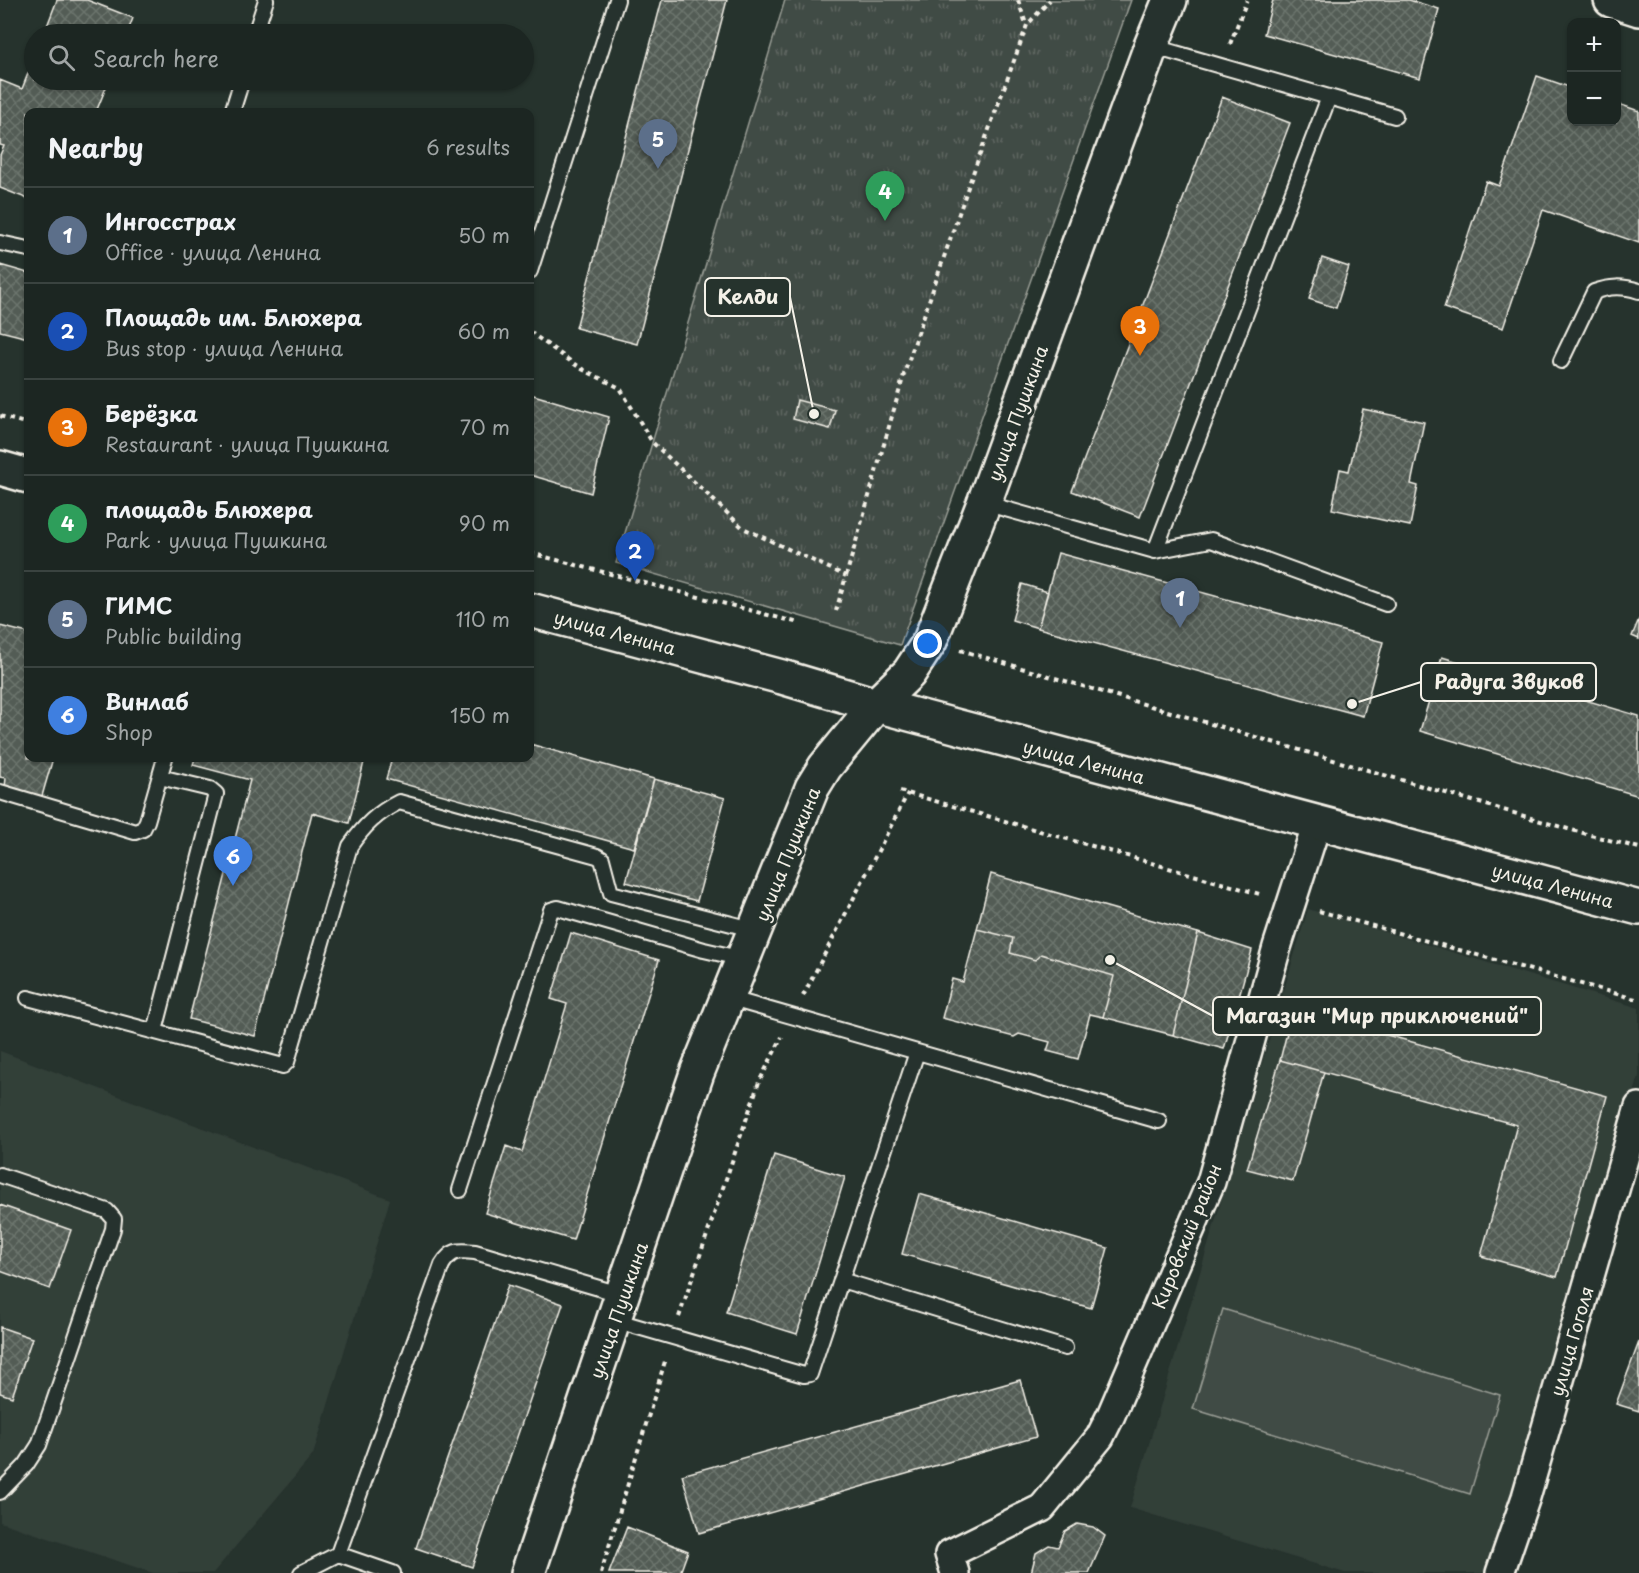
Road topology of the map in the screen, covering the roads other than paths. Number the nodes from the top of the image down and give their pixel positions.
1 (266, 0) edge
2 (617, 0) edge
3 (1170, 0) edge
4 (1611, 0) edge
5 (1639, 9) edge
6 (258, 24) edge
7 (1151, 46) junction
8 (239, 90) edge
9 (1329, 97) junction
10 (233, 108) edge
11 (1395, 116) dead end
12 (0, 243) edge
13 (24, 248) edge
14 (534, 259) edge
15 (1639, 291) edge
16 (1561, 361) dead end
17 (0, 468) edge
18 (24, 475) edge
19 (984, 503) junction
20 (1155, 551) junction
21 (1386, 604) dead end
22 (534, 611) edge
23 (876, 705) junction
24 (164, 762) edge
25 (160, 777) junction
26 (0, 792) edge
27 (1317, 823) junction
28 (1639, 908) edge
29 (755, 930) junction
30 (743, 959) junction
31 (28, 998) dead end
32 (728, 998) junction
33 (155, 1031) junction
34 (917, 1052) junction
35 (1639, 1107) edge
36 (1160, 1121) dead end
37 (0, 1175) edge
38 (460, 1190) dead end
39 (841, 1280) junction
40 (619, 1307) junction
41 (1065, 1348) dead end
42 (0, 1492) edge
43 (338, 1554) junction
44 (301, 1573) edge
45 (393, 1573) edge
46 (528, 1573) edge
47 (955, 1573) edge
48 (1500, 1573) edge

1 - 6 lane
2 - 14 lane
3 - 7 street, улица Пушкина
4 - 5 street
7 - 9 lane
7 - 19 street, улица Пушкина
8 - 10 lane
9 - 11 lane
9 - 20 lane
12 - 13 lane
15 - 16 lane
17 - 18 street
19 - 20 lane
19 - 23 street, улица Пушкина
20 - 21 lane
22 - 23 street, улица Ленина
23 - 27 street, улица Ленина
23 - 29 street, улица Пушкина
24 - 25 lane
25 - 26 lane
25 - 33 lane
27 - 28 street, улица Ленина
27 - 47 street, Кировский район
29 - 30 street, улица Пушкина
29 - 33 lane
30 - 32 street, улица Пушкина
30 - 38 lane
31 - 33 lane
32 - 34 lane
32 - 40 street, улица Пушкина
34 - 36 lane
34 - 39 lane
35 - 48 street, улица Гоголя
37 - 42 lane
39 - 40 lane
39 - 41 lane
40 - 43 lane
40 - 46 street, улица Пушкина
43 - 44 lane
43 - 45 lane

